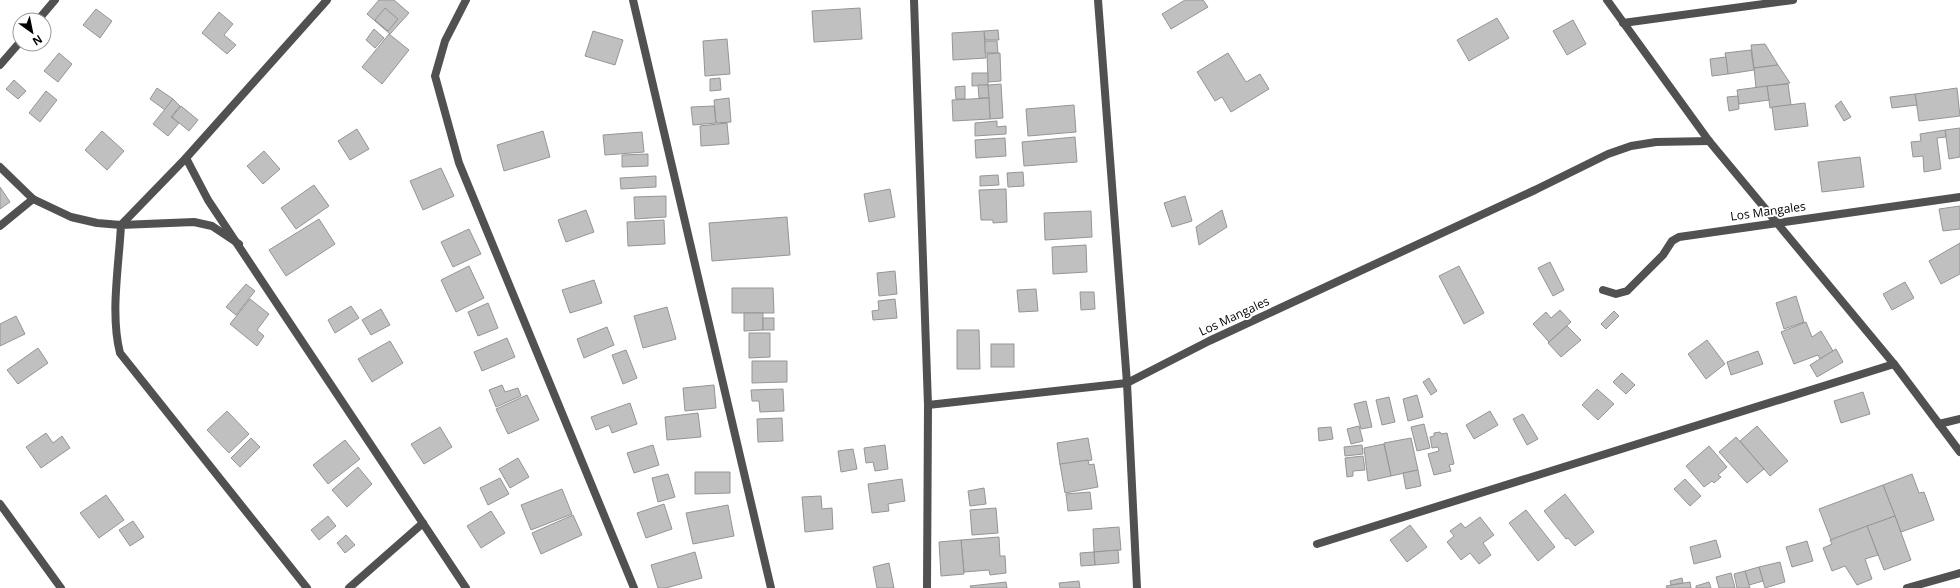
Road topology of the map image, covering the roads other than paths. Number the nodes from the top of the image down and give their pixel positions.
1 (55, 0) edge
2 (327, 0) edge
3 (466, 0) edge
4 (632, 0) edge
5 (914, 0) edge
6 (1098, 0) edge
7 (1607, 0) edge
8 (1793, 0) edge
9 (45, 12) edge
10 (1623, 23) junction
11 (12, 51) edge
12 (0, 65) edge
13 (1710, 141) junction
14 (186, 158) junction
15 (0, 166) edge
16 (1960, 197) edge
17 (33, 199) junction
18 (1776, 222) junction
19 (121, 225) junction
20 (0, 226) edge
21 (239, 244) junction
22 (1603, 290) dead end
23 (1894, 364) junction
24 (1127, 383) junction
25 (928, 405) junction
26 (1960, 419) edge
27 (1939, 424) junction
28 (1960, 452) edge
29 (0, 504) edge
30 (423, 523) junction
31 (1318, 544) dead end
32 (1960, 573) edge
33 (61, 588) edge
34 (307, 588) edge
35 (349, 588) edge
36 (466, 588) edge
37 (634, 588) edge
38 (770, 588) edge
39 (927, 588) edge
40 (1137, 588) edge
41 (1907, 588) edge

1 - 9 street
2 - 14 street
3 - 37 street
4 - 38 street
5 - 25 street
6 - 24 street
7 - 10 street
8 - 10 street
10 - 13 street
11 - 12 street
13 - 18 street
13 - 24 street, Los Mangales
14 - 19 street
14 - 21 street
15 - 17 street
16 - 18 street, Los Mangales
17 - 19 street
17 - 20 street
18 - 22 street, Los Mangales
18 - 23 street
19 - 21 street
19 - 34 street
21 - 30 street
23 - 27 street
23 - 31 street
24 - 25 street, Los Mangales
24 - 40 street
25 - 39 street
26 - 27 street
27 - 28 street
29 - 33 street
30 - 35 street
30 - 36 street
32 - 41 street

